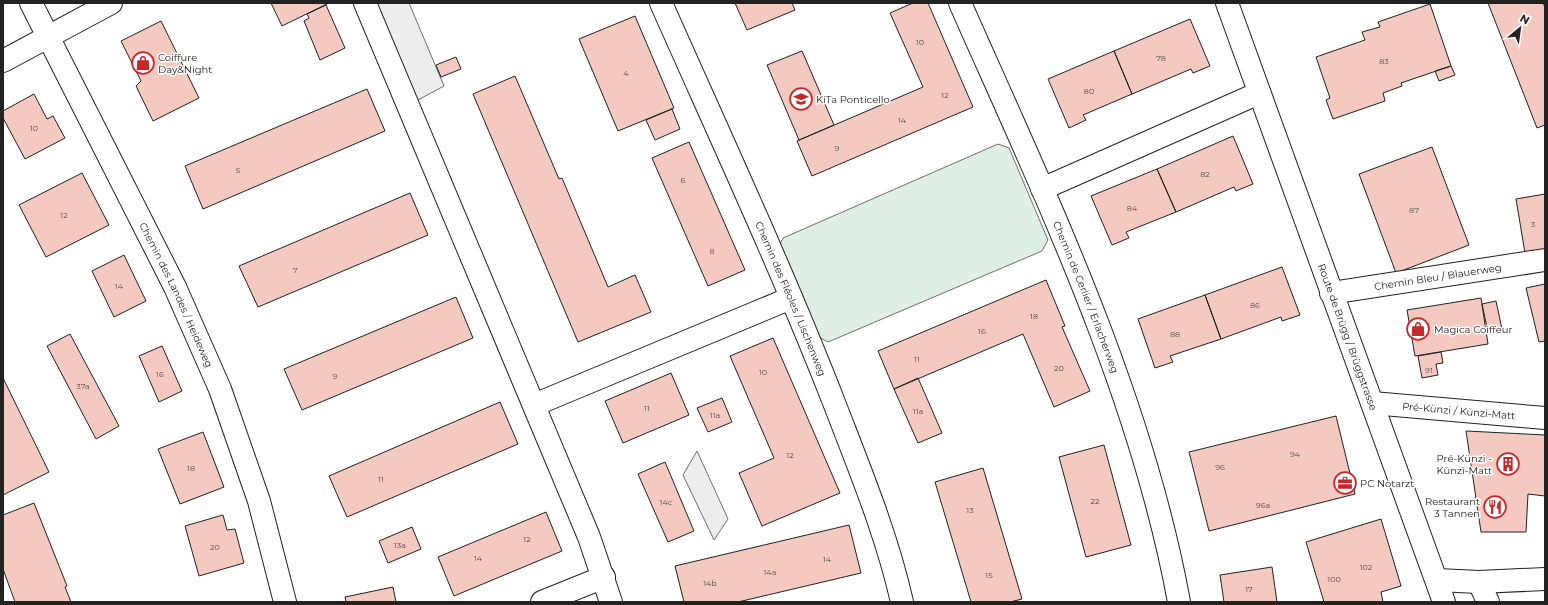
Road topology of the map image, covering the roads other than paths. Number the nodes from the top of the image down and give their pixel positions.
1 (31, 3) edge
2 (111, 3) edge
3 (365, 3) edge
4 (661, 3) edge
5 (960, 3) edge
6 (1227, 3) edge
7 (48, 36) junction
8 (3, 61) edge
9 (1259, 93) junction
10 (1042, 190) junction
11 (1545, 260) edge
12 (1331, 293) junction
13 (791, 298) junction
14 (1372, 403) junction
15 (534, 405) junction
16 (1545, 418) edge
17 (604, 577) junction
18 (1545, 579) edge
19 (1437, 580) junction
20 (1479, 582) junction
21 (285, 602) edge
22 (542, 602) edge
23 (611, 602) edge
24 (902, 602) edge
25 (1179, 602) edge
26 (1444, 602) edge
27 (1488, 602) edge

1 - 7 street, Chemin des Landes / Heideweg
2 - 7 street
3 - 15 street
4 - 13 street, Chemin des Fléoles / Lischenweg
5 - 10 street, Chemin de Cerlier / Erlacherweg
6 - 9 street, Route de Brügg / Brüggstrasse
7 - 8 street
7 - 21 street, Chemin des Landes / Heideweg
9 - 10 street
9 - 12 street, Route de Brügg / Brüggstrasse
10 - 25 street, Chemin de Cerlier / Erlacherweg
11 - 12 street, Chemin Bleu / Blauerweg
12 - 14 street, Route de Brügg / Brüggstrasse
13 - 15 street
13 - 24 street, Chemin des Fléoles / Lischenweg
14 - 16 street, Pré-Künzi / Künzi-Matt
14 - 19 street, Route de Brügg / Brüggstrasse
15 - 17 street
17 - 22 street
17 - 23 street
18 - 20 street
19 - 20 street
19 - 26 street, Route de Brügg / Brüggstrasse
20 - 27 street

